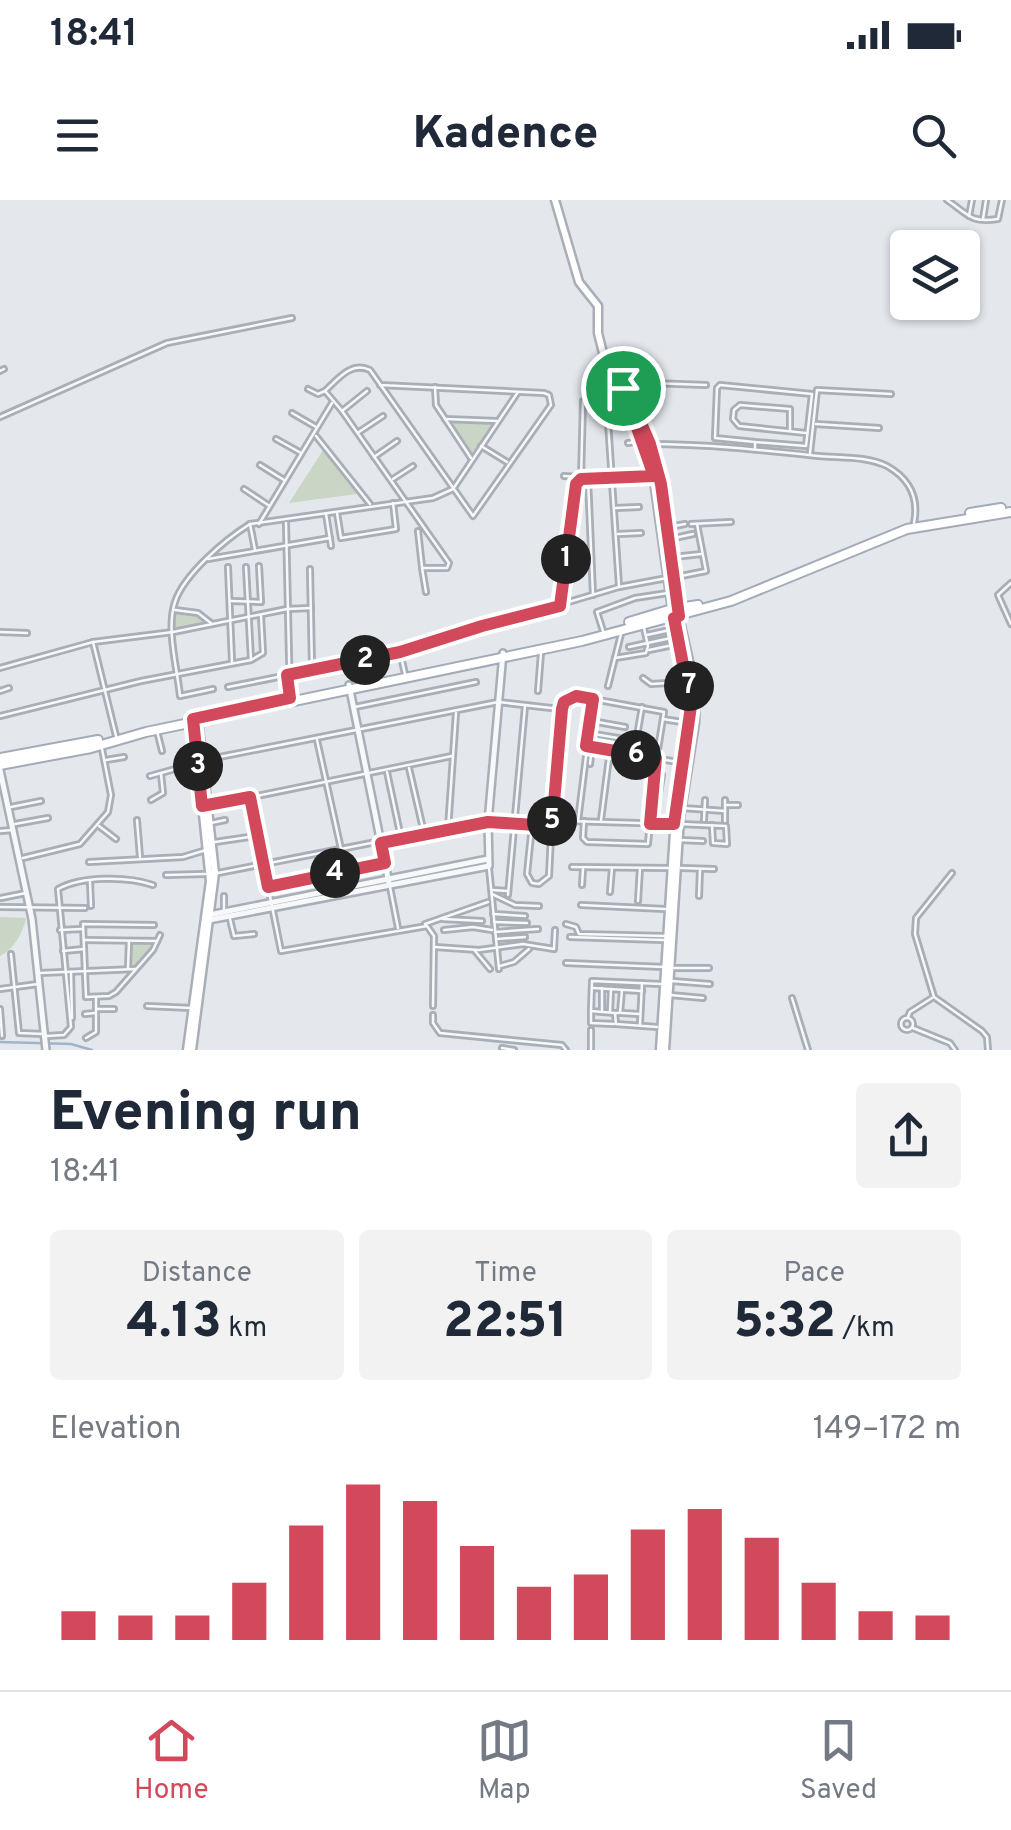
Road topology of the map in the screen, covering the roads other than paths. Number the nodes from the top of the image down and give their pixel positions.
1 (555, 200) edge
2 (947, 200) edge
3 (959, 200) edge
4 (972, 200) edge
5 (986, 200) edge
6 (1002, 200) edge
7 (958, 208) junction
8 (968, 217) junction
9 (983, 220) junction
10 (292, 318) dead end
11 (380, 385) junction
12 (621, 385) junction
13 (706, 385) dead end
14 (435, 387) junction
15 (308, 389) dead end
16 (325, 391) junction
17 (367, 391) dead end
18 (518, 392) junction
19 (891, 394) dead end
20 (583, 400) dead end
21 (333, 401) junction
22 (607, 407) dead end
23 (342, 411) junction
24 (292, 412) dead end
25 (383, 416) dead end
26 (0, 418) edge
27 (443, 419) junction
28 (498, 421) junction
29 (812, 423) junction
30 (318, 428) junction
31 (879, 428) dead end
32 (790, 431) junction
33 (358, 433) junction
34 (808, 433) junction
35 (314, 434) junction
36 (276, 438) dead end
37 (397, 441) dead end
38 (628, 442) dead end
39 (755, 442) junction
40 (646, 443) junction
41 (481, 446) junction
42 (755, 450) junction
43 (302, 454) junction
44 (810, 455) junction
45 (374, 456) junction
46 (472, 459) junction
47 (508, 463) junction
48 (260, 466) dead end
49 (413, 466) dead end
50 (564, 476) dead end
51 (654, 476) junction
52 (581, 478) junction
53 (612, 479) junction
54 (390, 480) junction
55 (588, 480) junction
56 (285, 481) junction
57 (244, 489) dead end
58 (453, 490) junction
59 (406, 502) junction
60 (393, 504) junction
61 (270, 506) junction
62 (370, 506) junction
63 (640, 507) dead end
64 (614, 508) junction
65 (1011, 509) edge
66 (337, 512) junction
67 (326, 514) junction
68 (286, 521) junction
69 (731, 522) dead end
70 (250, 524) junction
71 (698, 524) junction
72 (258, 525) junction
73 (914, 525) junction
74 (667, 527) junction
75 (418, 531) dead end
76 (615, 534) junction
77 (641, 534) dead end
78 (693, 534) dead end
79 (330, 538) junction
80 (669, 539) junction
81 (286, 546) junction
82 (331, 546) dead end
83 (255, 551) junction
84 (702, 553) junction
85 (672, 558) junction
86 (208, 559) junction
87 (259, 566) dead end
88 (228, 567) dead end
89 (246, 567) dead end
90 (310, 568) dead end
91 (422, 568) junction
92 (672, 578) junction
93 (1011, 583) edge
94 (620, 587) junction
95 (426, 592) dead end
96 (670, 593) junction
97 (593, 596) junction
98 (229, 601) junction
99 (248, 602) junction
100 (560, 606) junction
101 (310, 608) junction
102 (287, 609) junction
103 (173, 610) junction
104 (676, 613) junction
105 (261, 615) junction
106 (249, 617) junction
107 (228, 620) junction
108 (642, 624) junction
109 (1011, 624) edge
110 (212, 625) junction
111 (623, 630) junction
112 (670, 630) dead end
113 (0, 632) edge
114 (173, 632) junction
115 (602, 633) junction
116 (27, 634) dead end
117 (646, 636) junction
118 (671, 638) dead end
119 (93, 642) junction
120 (648, 642) junction
121 (673, 645) dead end
122 (629, 647) dead end
123 (541, 649) junction
124 (648, 650) junction
125 (400, 652) junction
126 (502, 655) junction
127 (615, 658) junction
128 (252, 660) junction
129 (232, 664) junction
130 (0, 668) edge
131 (312, 670) junction
132 (178, 674) junction
133 (405, 674) junction
134 (287, 675) junction
135 (643, 678) dead end
136 (476, 682) dead end
137 (688, 682) junction
138 (228, 686) dead end
139 (608, 686) dead end
140 (349, 687) junction
141 (9, 688) dead end
142 (213, 688) dead end
143 (104, 690) junction
144 (0, 691) edge
145 (538, 692) dead end
146 (593, 699) junction
147 (290, 700) junction
148 (677, 700) dead end
149 (498, 702) junction
150 (691, 702) junction
151 (525, 705) junction
152 (354, 707) junction
153 (642, 708) junction
154 (562, 709) junction
155 (456, 711) junction
156 (0, 716) edge
157 (663, 719) junction
158 (195, 720) junction
159 (590, 720) junction
160 (690, 724) junction
161 (625, 727) dead end
162 (157, 730) junction
163 (358, 730) junction
164 (588, 733) junction
165 (116, 736) junction
166 (316, 738) junction
167 (624, 739) dead end
168 (96, 743) junction
169 (586, 746) junction
170 (592, 747) junction
171 (610, 750) junction
172 (162, 751) dead end
173 (634, 754) junction
174 (124, 756) dead end
175 (452, 756) junction
176 (656, 758) junction
177 (105, 761) junction
178 (200, 762) junction
179 (683, 763) junction
180 (0, 764) edge
181 (408, 764) junction
182 (590, 764) dead end
183 (386, 769) junction
184 (631, 770) dead end
185 (162, 773) junction
186 (367, 773) junction
187 (654, 774) junction
188 (150, 776) dead end
189 (326, 782) junction
190 (659, 793) dead end
191 (250, 797) junction
192 (151, 800) dead end
193 (704, 800) dead end
194 (42, 801) dead end
195 (738, 805) dead end
196 (205, 806) junction
197 (10, 807) junction
198 (681, 808) junction
199 (704, 810) junction
200 (725, 811) junction
201 (48, 818) dead end
202 (0, 820) edge
203 (138, 820) dead end
204 (225, 820) dead end
205 (704, 820) dead end
206 (578, 821) junction
207 (725, 821) dead end
208 (488, 822) junction
209 (584, 822) junction
210 (600, 822) junction
211 (552, 823) junction
212 (209, 824) junction
213 (514, 824) junction
214 (650, 824) junction
215 (677, 824) junction
216 (14, 825) junction
217 (532, 825) junction
218 (712, 825) junction
219 (97, 826) junction
220 (448, 829) junction
221 (0, 831) edge
222 (424, 834) junction
223 (258, 836) junction
224 (116, 839) dead end
225 (401, 839) junction
226 (678, 840) junction
227 (704, 841) dead end
228 (381, 843) junction
229 (208, 845) junction
230 (341, 850) junction
231 (20, 859) junction
232 (140, 859) junction
233 (89, 862) dead end
234 (385, 863) junction
235 (488, 863) junction
236 (264, 866) junction
237 (572, 867) dead end
238 (583, 867) junction
239 (612, 867) junction
240 (640, 867) junction
241 (673, 868) junction
242 (700, 868) junction
243 (714, 869) dead end
244 (952, 872) dead end
245 (212, 874) junction
246 (166, 875) dead end
247 (90, 882) junction
248 (389, 883) junction
249 (153, 885) dead end
250 (582, 885) dead end
251 (268, 887) junction
252 (28, 892) junction
253 (490, 892) junction
254 (610, 892) dead end
255 (224, 896) dead end
256 (699, 896) dead end
257 (1, 898) edge
258 (491, 901) junction
259 (638, 901) dead end
260 (581, 905) dead end
261 (91, 906) dead end
262 (538, 906) dead end
263 (0, 907) edge
264 (272, 907) junction
265 (30, 908) junction
266 (77, 908) junction
267 (85, 908) dead end
268 (58, 909) junction
269 (668, 909) junction
270 (492, 914) junction
271 (227, 915) junction
272 (525, 916) dead end
273 (78, 917) dead end
274 (209, 918) junction
275 (442, 918) junction
276 (482, 921) dead end
277 (492, 922) junction
278 (527, 922) dead end
279 (566, 924) dead end
280 (154, 925) dead end
281 (424, 925) junction
282 (84, 929) junction
283 (398, 929) junction
284 (538, 929) dead end
285 (60, 930) junction
286 (444, 930) dead end
287 (555, 930) dead end
288 (494, 931) junction
289 (254, 934) dead end
290 (525, 937) dead end
291 (570, 937) dead end
292 (666, 938) junction
293 (495, 939) junction
294 (84, 940) junction
295 (129, 941) junction
296 (496, 946) junction
297 (434, 948) junction
298 (84, 949) junction
299 (474, 950) junction
300 (529, 950) dead end
301 (62, 951) junction
302 (11, 954) dead end
303 (566, 963) dead end
304 (666, 968) junction
305 (710, 968) dead end
306 (85, 969) junction
307 (128, 969) junction
308 (490, 969) dead end
309 (71, 970) junction
310 (136, 970) junction
311 (63, 971) junction
312 (38, 973) junction
313 (665, 982) junction
314 (642, 983) junction
315 (40, 984) junction
316 (710, 984) dead end
317 (14, 986) junction
318 (591, 988) junction
319 (602, 988) junction
320 (0, 989) edge
321 (611, 989) junction
322 (622, 990) junction
323 (642, 991) junction
324 (96, 997) junction
325 (934, 997) junction
326 (703, 998) dead end
327 (792, 998) dead end
328 (665, 1000) junction
329 (147, 1006) dead end
330 (433, 1006) dead end
331 (193, 1008) junction
332 (0, 1009) edge
333 (114, 1009) dead end
334 (591, 1010) junction
335 (96, 1011) junction
336 (602, 1012) junction
337 (615, 1012) junction
338 (85, 1014) dead end
339 (641, 1014) junction
340 (433, 1015) dead end
341 (72, 1018) dead end
342 (908, 1018) junction
343 (616, 1024) junction
344 (640, 1026) junction
345 (660, 1027) junction
346 (913, 1028) junction
347 (590, 1030) dead end
348 (2, 1036) edge
349 (45, 1036) junction
350 (86, 1038) dead end
351 (502, 1040) junction
352 (502, 1049) edge
353 (46, 1050) edge
354 (190, 1050) edge
355 (514, 1050) edge
356 (566, 1050) edge
357 (591, 1050) edge
358 (662, 1050) edge
359 (808, 1050) edge
360 (955, 1050) edge
361 (988, 1050) edge

1 - 12 main road
2 - 7 street
3 - 7 street
4 - 8 street
5 - 9 street
6 - 9 street
7 - 8 street
8 - 9 street
10 - 26 street
11 - 14 street
11 - 16 street
11 - 58 street
12 - 13 street
12 - 40 main road
14 - 18 street
14 - 27 street
15 - 16 street
16 - 21 street
17 - 23 street
18 - 28 street
18 - 47 street
19 - 29 street
20 - 52 street
21 - 23 street
21 - 30 street
22 - 53 street
23 - 33 street
24 - 30 street
25 - 33 street
27 - 28 street
27 - 46 street
28 - 41 street
29 - 31 street
29 - 44 street
30 - 35 street
32 - 32 street
32 - 34 street
33 - 45 street
34 - 39 street
34 - 39 street
35 - 43 street
35 - 62 street
36 - 43 street
37 - 45 street
38 - 40 street
39 - 42 street
40 - 42 street
40 - 51 main road
40 - 74 main road
41 - 46 street
41 - 47 street
42 - 44 street
43 - 56 street
44 - 73 street
45 - 54 street
46 - 58 street
47 - 58 street
48 - 56 street
49 - 54 street
50 - 52 street
51 - 53 street
51 - 92 main road
52 - 55 street
52 - 100 street
53 - 55 street
53 - 64 street
54 - 59 street
55 - 97 street
56 - 61 street
57 - 61 street
58 - 59 street
59 - 60 street
59 - 91 street
60 - 62 street
60 - 66 street
61 - 72 street
62 - 66 street
63 - 64 street
64 - 76 street
65 - 73 main road
66 - 67 street
67 - 68 street
67 - 79 street
68 - 72 street
68 - 81 street
69 - 71 street
70 - 72 street
70 - 83 street
70 - 86 street
71 - 74 street
71 - 84 street
73 - 104 main road
74 - 80 main road
75 - 91 street
76 - 77 street
76 - 94 street
78 - 80 street
79 - 81 street
79 - 82 street
80 - 85 main road
81 - 83 street
81 - 102 street
83 - 86 street
84 - 85 street
84 - 92 street
85 - 92 main road
86 - 103 street
87 - 99 street
88 - 98 street
89 - 99 street
90 - 101 street
91 - 95 street
92 - 94 street
92 - 96 main road
92 - 104 main road
93 - 109 street
94 - 97 street
96 - 104 main road
96 - 115 street
97 - 100 street
98 - 99 street
98 - 107 street
99 - 106 street
100 - 125 street
101 - 102 street
101 - 131 street
102 - 105 street
102 - 134 street
103 - 110 street
103 - 114 street
104 - 108 main road
104 - 115 main road
104 - 137 main road
104 - 198 main road
105 - 106 street
105 - 128 street
106 - 107 street
106 - 128 street
107 - 110 street
107 - 129 street
108 - 111 main road
108 - 117 street
110 - 114 street
111 - 115 main road
111 - 127 street
112 - 117 street
113 - 116 street
114 - 119 street
114 - 132 street
115 - 123 main road
115 - 126 main road
117 - 120 street
118 - 120 street
119 - 130 street
119 - 143 street
120 - 122 street
120 - 124 street
121 - 124 street
123 - 126 main road
123 - 145 street
124 - 127 street
125 - 131 street
125 - 133 street
126 - 133 main road
126 - 140 main road
126 - 149 street
127 - 139 street
128 - 129 street
129 - 132 street
131 - 134 street
132 - 142 street
132 - 143 street
133 - 140 main road
134 - 138 street
134 - 147 street
135 - 137 street
136 - 152 street
137 - 150 main road
140 - 147 main road
140 - 152 street
141 - 144 street
143 - 156 street
143 - 165 street
146 - 153 street
146 - 154 street
146 - 159 street
147 - 158 main road
148 - 150 street
149 - 151 street
149 - 155 street
149 - 208 street
150 - 160 main road
151 - 154 street
151 - 213 street
152 - 163 street
153 - 157 street
153 - 173 street
154 - 211 street
155 - 163 street
155 - 175 street
157 - 160 street
157 - 176 street
158 - 162 main road
158 - 165 main road
158 - 178 main road
159 - 161 street
159 - 164 street
160 - 179 main road
162 - 168 main road
162 - 172 street
163 - 166 street
163 - 186 street
164 - 167 street
164 - 169 street
165 - 168 main road
166 - 178 street
166 - 189 street
168 - 177 street
168 - 180 main road
168 - 180 main road
169 - 170 street
169 - 206 street
170 - 171 street
170 - 182 street
171 - 173 street
171 - 210 street
173 - 176 street
174 - 177 street
175 - 181 street
175 - 220 street
176 - 179 street
176 - 187 street
177 - 219 street
178 - 185 street
178 - 196 main road
179 - 215 main road
180 - 197 street
181 - 183 street
181 - 222 street
183 - 186 street
183 - 225 street
184 - 187 street
185 - 188 street
185 - 192 street
186 - 189 street
186 - 228 street
187 - 190 street
187 - 214 street
189 - 191 street
189 - 230 street
191 - 196 street
191 - 223 street
193 - 199 street
194 - 197 street
195 - 200 street
196 - 212 main road
196 - 229 main road
197 - 216 street
198 - 199 street
198 - 215 main road
199 - 200 street
199 - 205 street
200 - 207 street
201 - 216 street
202 - 216 street
203 - 232 street
204 - 212 street
206 - 209 street
206 - 211 street
208 - 213 street
208 - 220 street
208 - 235 street
209 - 210 street
209 - 214 street
210 - 214 street
211 - 217 street
211 - 217 street
212 - 229 main road
213 - 217 street
213 - 253 street
214 - 215 street
215 - 218 street
215 - 226 main road
215 - 241 main road
216 - 221 street
216 - 231 street
218 - 218 street
219 - 224 street
219 - 231 street
220 - 222 street
222 - 225 street
223 - 229 street
223 - 236 street
225 - 228 street
226 - 227 street
226 - 241 main road
228 - 230 street
228 - 234 street
229 - 232 street
229 - 245 main road
230 - 236 street
231 - 252 street
232 - 233 street
234 - 248 street
234 - 251 street
235 - 248 street
235 - 253 street
236 - 245 street
236 - 251 street
237 - 238 street
238 - 239 street
238 - 250 street
239 - 240 street
239 - 254 street
240 - 241 street
240 - 259 street
241 - 242 street
241 - 269 main road
241 - 304 main road
242 - 243 street
242 - 256 street
244 - 325 street
245 - 246 street
245 - 274 main road
247 - 249 street
247 - 261 street
247 - 268 street
248 - 264 street
248 - 283 street
251 - 264 street
252 - 257 street
252 - 265 street
253 - 258 street
253 - 262 street
255 - 271 street
258 - 270 street
258 - 275 street
260 - 269 street
263 - 265 street
264 - 271 street
264 - 283 street
265 - 268 street
265 - 312 street
266 - 267 street
266 - 268 street
266 - 273 street
268 - 285 street
269 - 292 main road
270 - 272 street
270 - 277 street
271 - 274 street
271 - 289 street
274 - 331 main road
274 - 354 main road
275 - 276 street
275 - 281 street
277 - 278 street
277 - 288 street
279 - 292 street
280 - 282 street
281 - 283 street
281 - 297 street
282 - 285 street
282 - 294 street
284 - 288 street
285 - 301 street
286 - 288 street
287 - 296 street
288 - 293 street
290 - 293 street
291 - 292 street
292 - 304 main road
293 - 296 street
294 - 295 street
294 - 298 street
295 - 307 street
295 - 310 street
296 - 299 street
296 - 300 street
297 - 299 street
297 - 330 street
298 - 301 street
298 - 306 street
299 - 308 street
301 - 311 street
302 - 317 street
303 - 304 street
304 - 305 street
304 - 313 main road
306 - 307 street
306 - 309 street
306 - 324 street
307 - 310 street
309 - 311 street
309 - 341 street
310 - 324 street
311 - 312 street
311 - 349 street
312 - 315 street
313 - 314 street
313 - 316 street
313 - 328 main road
314 - 318 street
314 - 323 street
315 - 317 street
315 - 349 street
317 - 320 street
317 - 349 street
318 - 319 street
318 - 334 street
319 - 321 street
319 - 336 street
321 - 322 street
321 - 337 street
322 - 323 street
322 - 337 street
323 - 339 street
324 - 335 street
325 - 342 street
325 - 361 street
326 - 328 street
327 - 359 street
328 - 345 main road
328 - 358 main road
329 - 331 street
331 - 354 main road
332 - 348 street
333 - 335 street
334 - 336 street
334 - 343 street
335 - 338 street
335 - 350 street
336 - 337 street
337 - 339 street
337 - 343 street
339 - 344 street
340 - 351 street
342 - 346 street
342 - 346 street
343 - 344 street
344 - 345 street
345 - 358 main road
346 - 360 street
347 - 357 street
349 - 353 street
351 - 352 street
351 - 356 street
352 - 355 street

